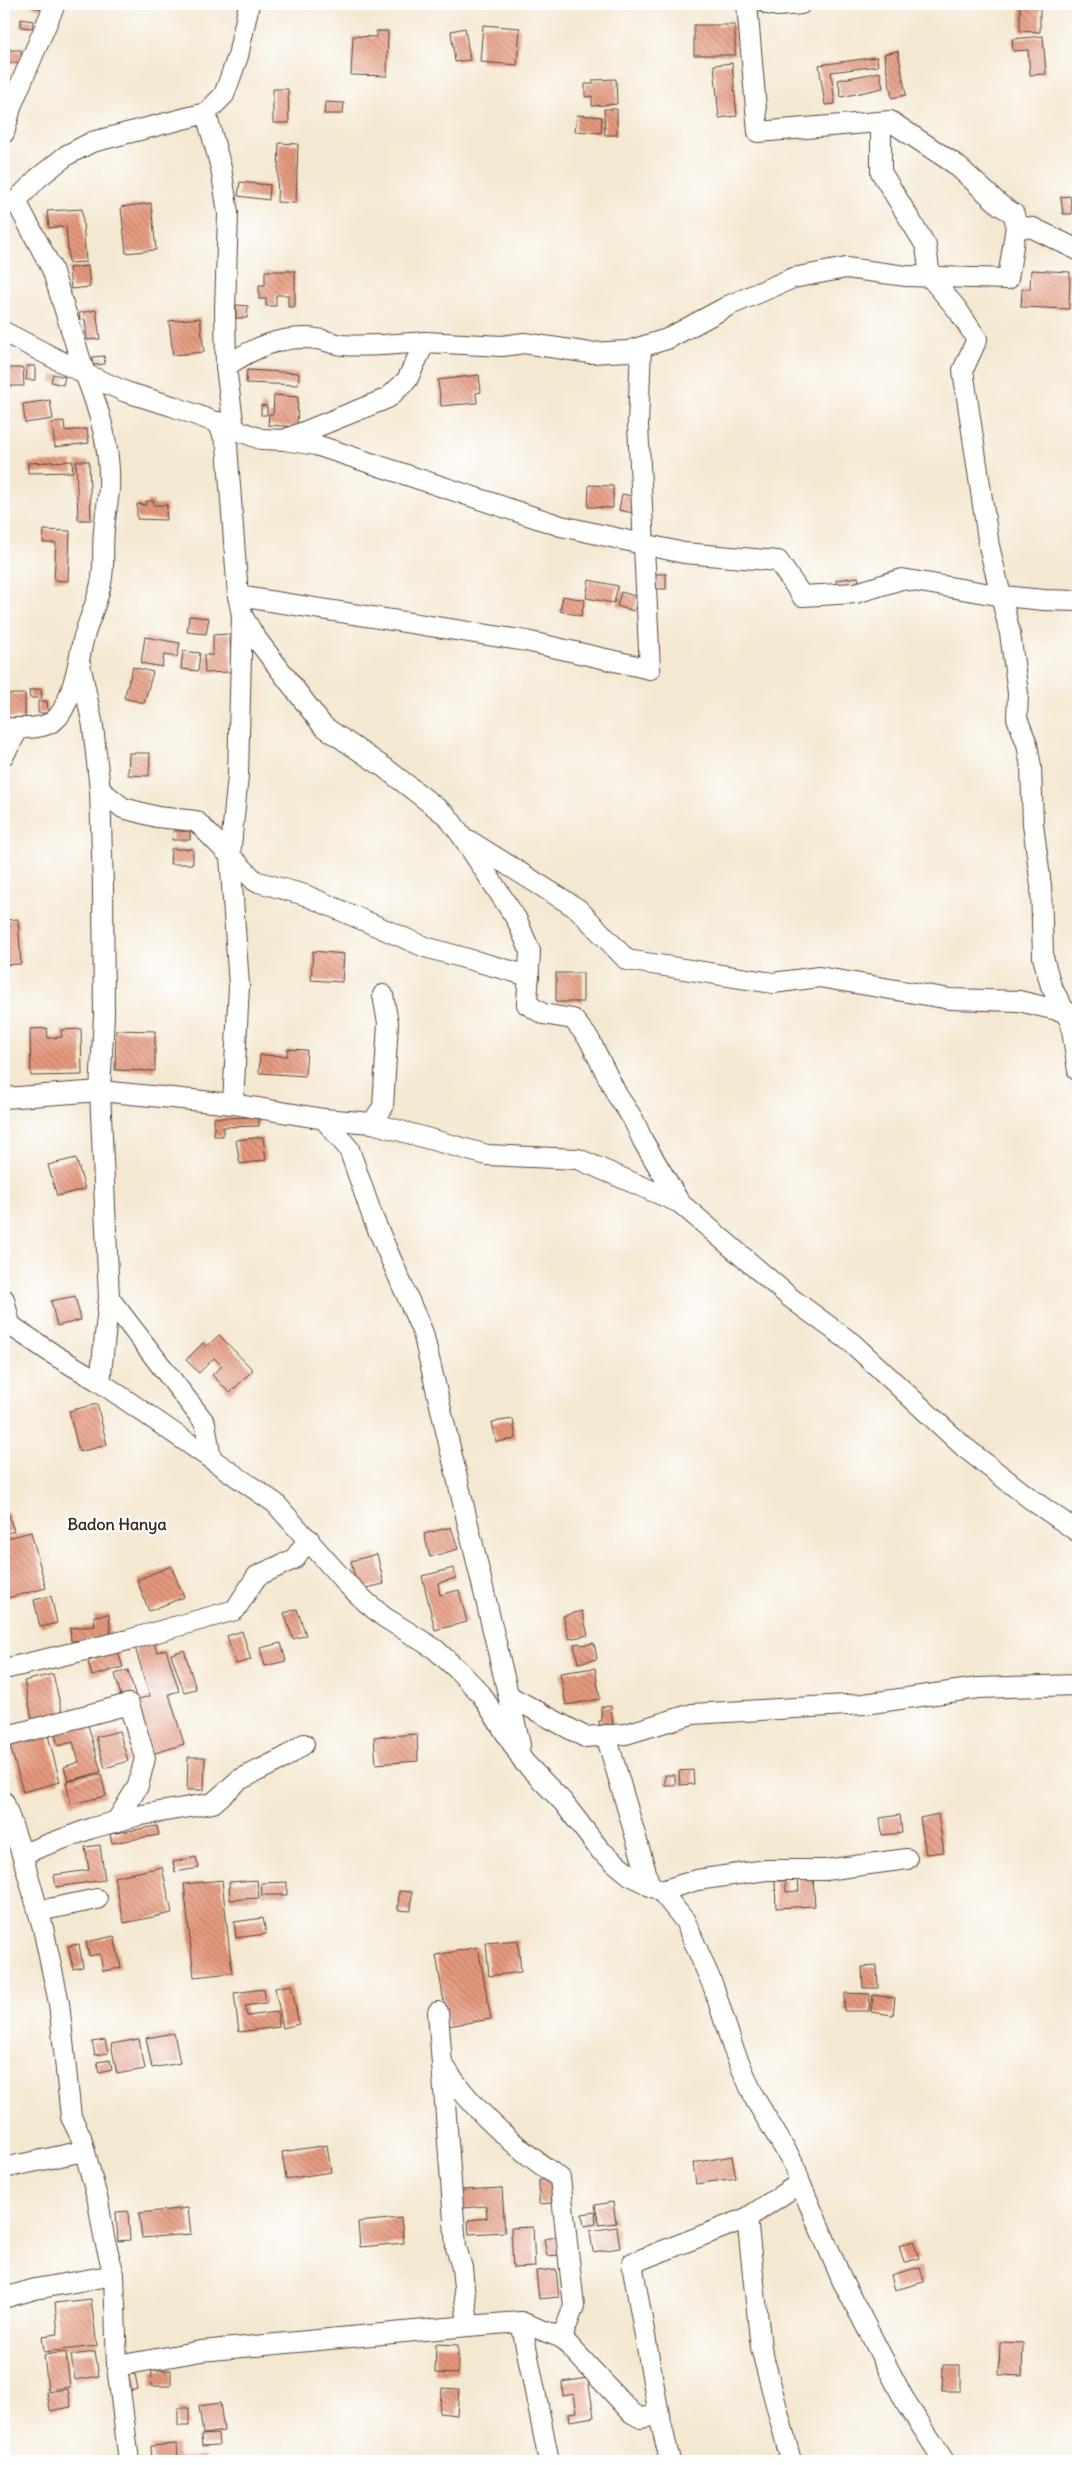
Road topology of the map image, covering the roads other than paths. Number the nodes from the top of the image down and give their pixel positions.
1 (55, 4) edge
2 (249, 4) edge
3 (747, 4) edge
4 (768, 4) edge
5 (801, 4) edge
6 (206, 113) junction
7 (881, 122) junction
8 (4, 132) edge
9 (10, 203) edge
10 (1016, 226) junction
11 (1078, 250) edge
12 (930, 277) junction
13 (4, 332) edge
14 (424, 342) junction
15 (642, 347) junction
16 (226, 367) junction
17 (85, 374) junction
18 (226, 425) junction
19 (284, 440) junction
20 (645, 545) junction
21 (1003, 596) junction
22 (1078, 601) edge
23 (240, 606) junction
24 (80, 664) junction
25 (11, 728) edge
26 (4, 756) edge
27 (100, 790) junction
28 (462, 836) junction
29 (230, 856) junction
30 (529, 976) junction
31 (382, 995) dead end
32 (1072, 1014) edge
33 (1078, 1071) edge
34 (100, 1091) junction
35 (4, 1098) edge
36 (233, 1104) junction
37 (324, 1119) junction
38 (372, 1123) junction
39 (680, 1203) junction
40 (109, 1298) junction
41 (4, 1299) edge
42 (7, 1323) edge
43 (100, 1382) junction
44 (211, 1459) junction
45 (1078, 1532) edge
46 (309, 1539) junction
47 (4, 1669) edge
48 (1078, 1685) edge
49 (509, 1696) junction
50 (606, 1735) junction
51 (4, 1737) edge
52 (304, 1744) dead end
53 (524, 1762) junction
54 (4, 1802) edge
55 (116, 1822) junction
56 (22, 1854) junction
57 (906, 1858) dead end
58 (655, 1889) junction
59 (97, 1899) dead end
60 (38, 1911) junction
61 (438, 2012) dead end
62 (442, 2064) junction
63 (84, 2151) junction
64 (4, 2168) edge
65 (800, 2184) junction
66 (747, 2218) junction
67 (114, 2275) junction
68 (4, 2298) edge
69 (521, 2322) junction
70 (468, 2326) junction
71 (562, 2338) junction
72 (117, 2366) junction
73 (659, 2415) junction
74 (129, 2461) edge
75 (549, 2461) edge
76 (670, 2461) edge
77 (791, 2461) edge
78 (944, 2461) edge

1 - 8 street
2 - 6 street
3 - 7 street
4 - 5 street
6 - 9 street
6 - 16 street
7 - 10 street
7 - 12 street
9 - 17 street
10 - 11 street
10 - 12 street
12 - 15 street
12 - 21 street
13 - 17 street
14 - 15 street
14 - 16 street
14 - 19 street
15 - 20 street
16 - 18 street
17 - 18 street
17 - 24 street
18 - 19 street
18 - 23 street
19 - 20 street
20 - 21 street
20 - 23 street
21 - 22 street
21 - 32 street
23 - 28 street
23 - 29 street
24 - 25 street
24 - 27 street
25 - 26 street
27 - 29 street
27 - 34 street
28 - 30 street
28 - 32 street
29 - 30 street
29 - 36 street
30 - 39 street
31 - 38 street
32 - 33 street
34 - 35 street
34 - 36 street
34 - 40 street
36 - 37 street
37 - 38 street
37 - 49 street
38 - 39 street
39 - 45 street
40 - 43 street
40 - 44 street
41 - 42 street
42 - 43 street
43 - 44 street
44 - 46 street
46 - 47 street
46 - 53 street
48 - 50 street
49 - 50 street
49 - 53 street
50 - 58 street
51 - 55 street
52 - 55 street
53 - 58 street
54 - 56 street
55 - 56 street
56 - 60 street
57 - 58 street
58 - 65 street
59 - 60 street
60 - 63 street
61 - 62 street
62 - 70 street
62 - 71 street
63 - 64 street
63 - 67 street
65 - 66 street
65 - 78 street
66 - 73 street
66 - 77 street
67 - 68 street
67 - 72 street
69 - 70 street
69 - 71 street
69 - 75 street
70 - 72 street
71 - 73 street
72 - 74 street
73 - 76 street

